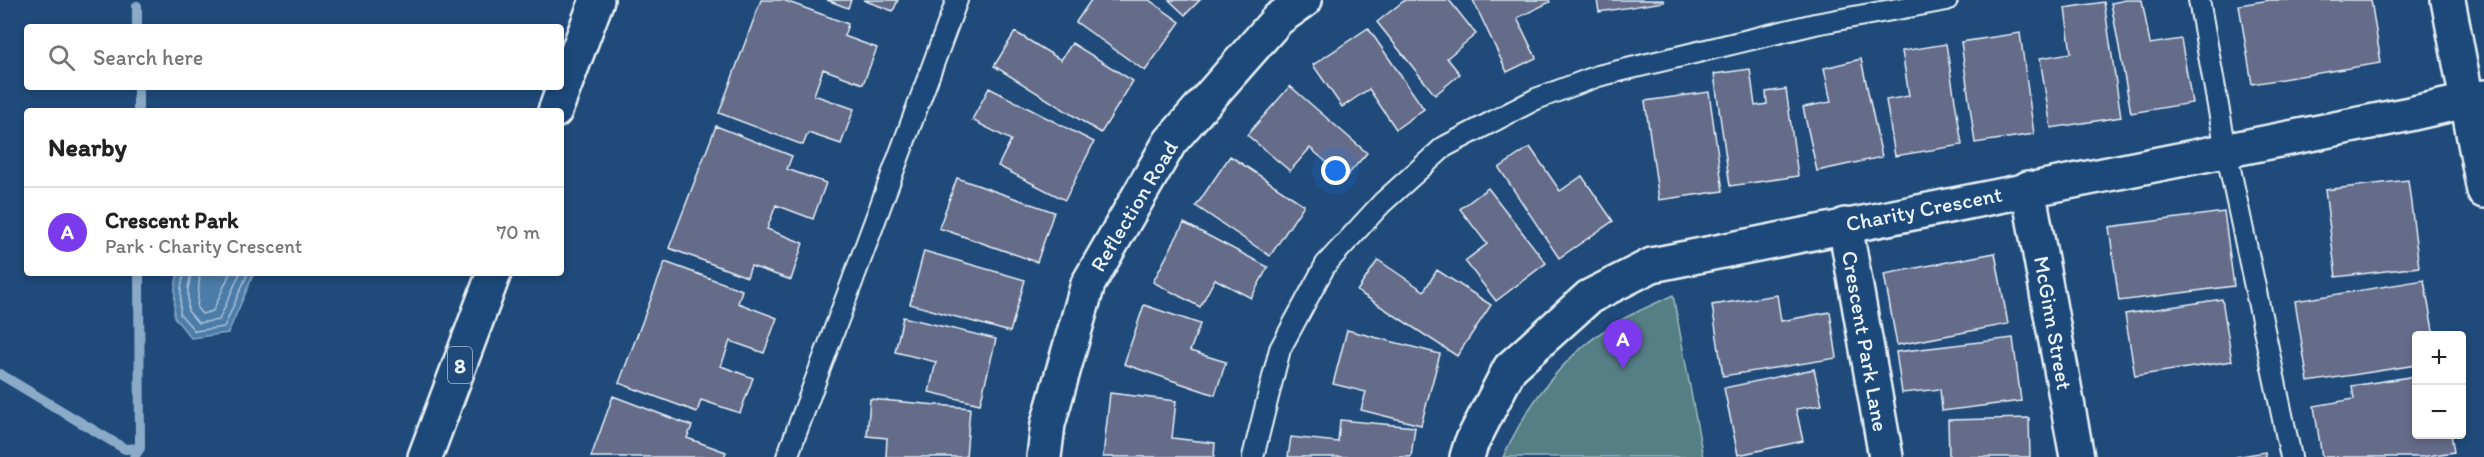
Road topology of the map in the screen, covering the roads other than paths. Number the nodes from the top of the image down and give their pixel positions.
1 (597, 0) edge
2 (957, 0) edge
3 (1305, 0) edge
4 (1947, 0) edge
5 (2199, 0) edge
6 (2448, 0) edge
7 (564, 87) edge
8 (563, 90) edge
9 (2475, 99) edge
10 (556, 108) edge
11 (2226, 150) junction
12 (2028, 189) junction
13 (2484, 191) edge
14 (1845, 225) junction
15 (493, 276) edge
16 (425, 457) edge
17 (787, 457) edge
18 (1044, 457) edge
19 (1253, 457) edge
20 (1467, 457) edge
21 (1886, 457) edge
22 (2077, 457) edge
23 (2291, 457) edge

1 - 7 street
2 - 17 lane
3 - 18 street, Reflection Road
4 - 19 lane
5 - 11 lane
6 - 9 street
8 - 10 street
9 - 11 street, Charity Crescent
9 - 13 street
11 - 12 street, Charity Crescent
11 - 23 lane
12 - 14 street, Charity Crescent
12 - 22 street, McGinn Street
14 - 20 street, Charity Crescent
14 - 21 street, Crescent Park Lane
15 - 16 street, 8

